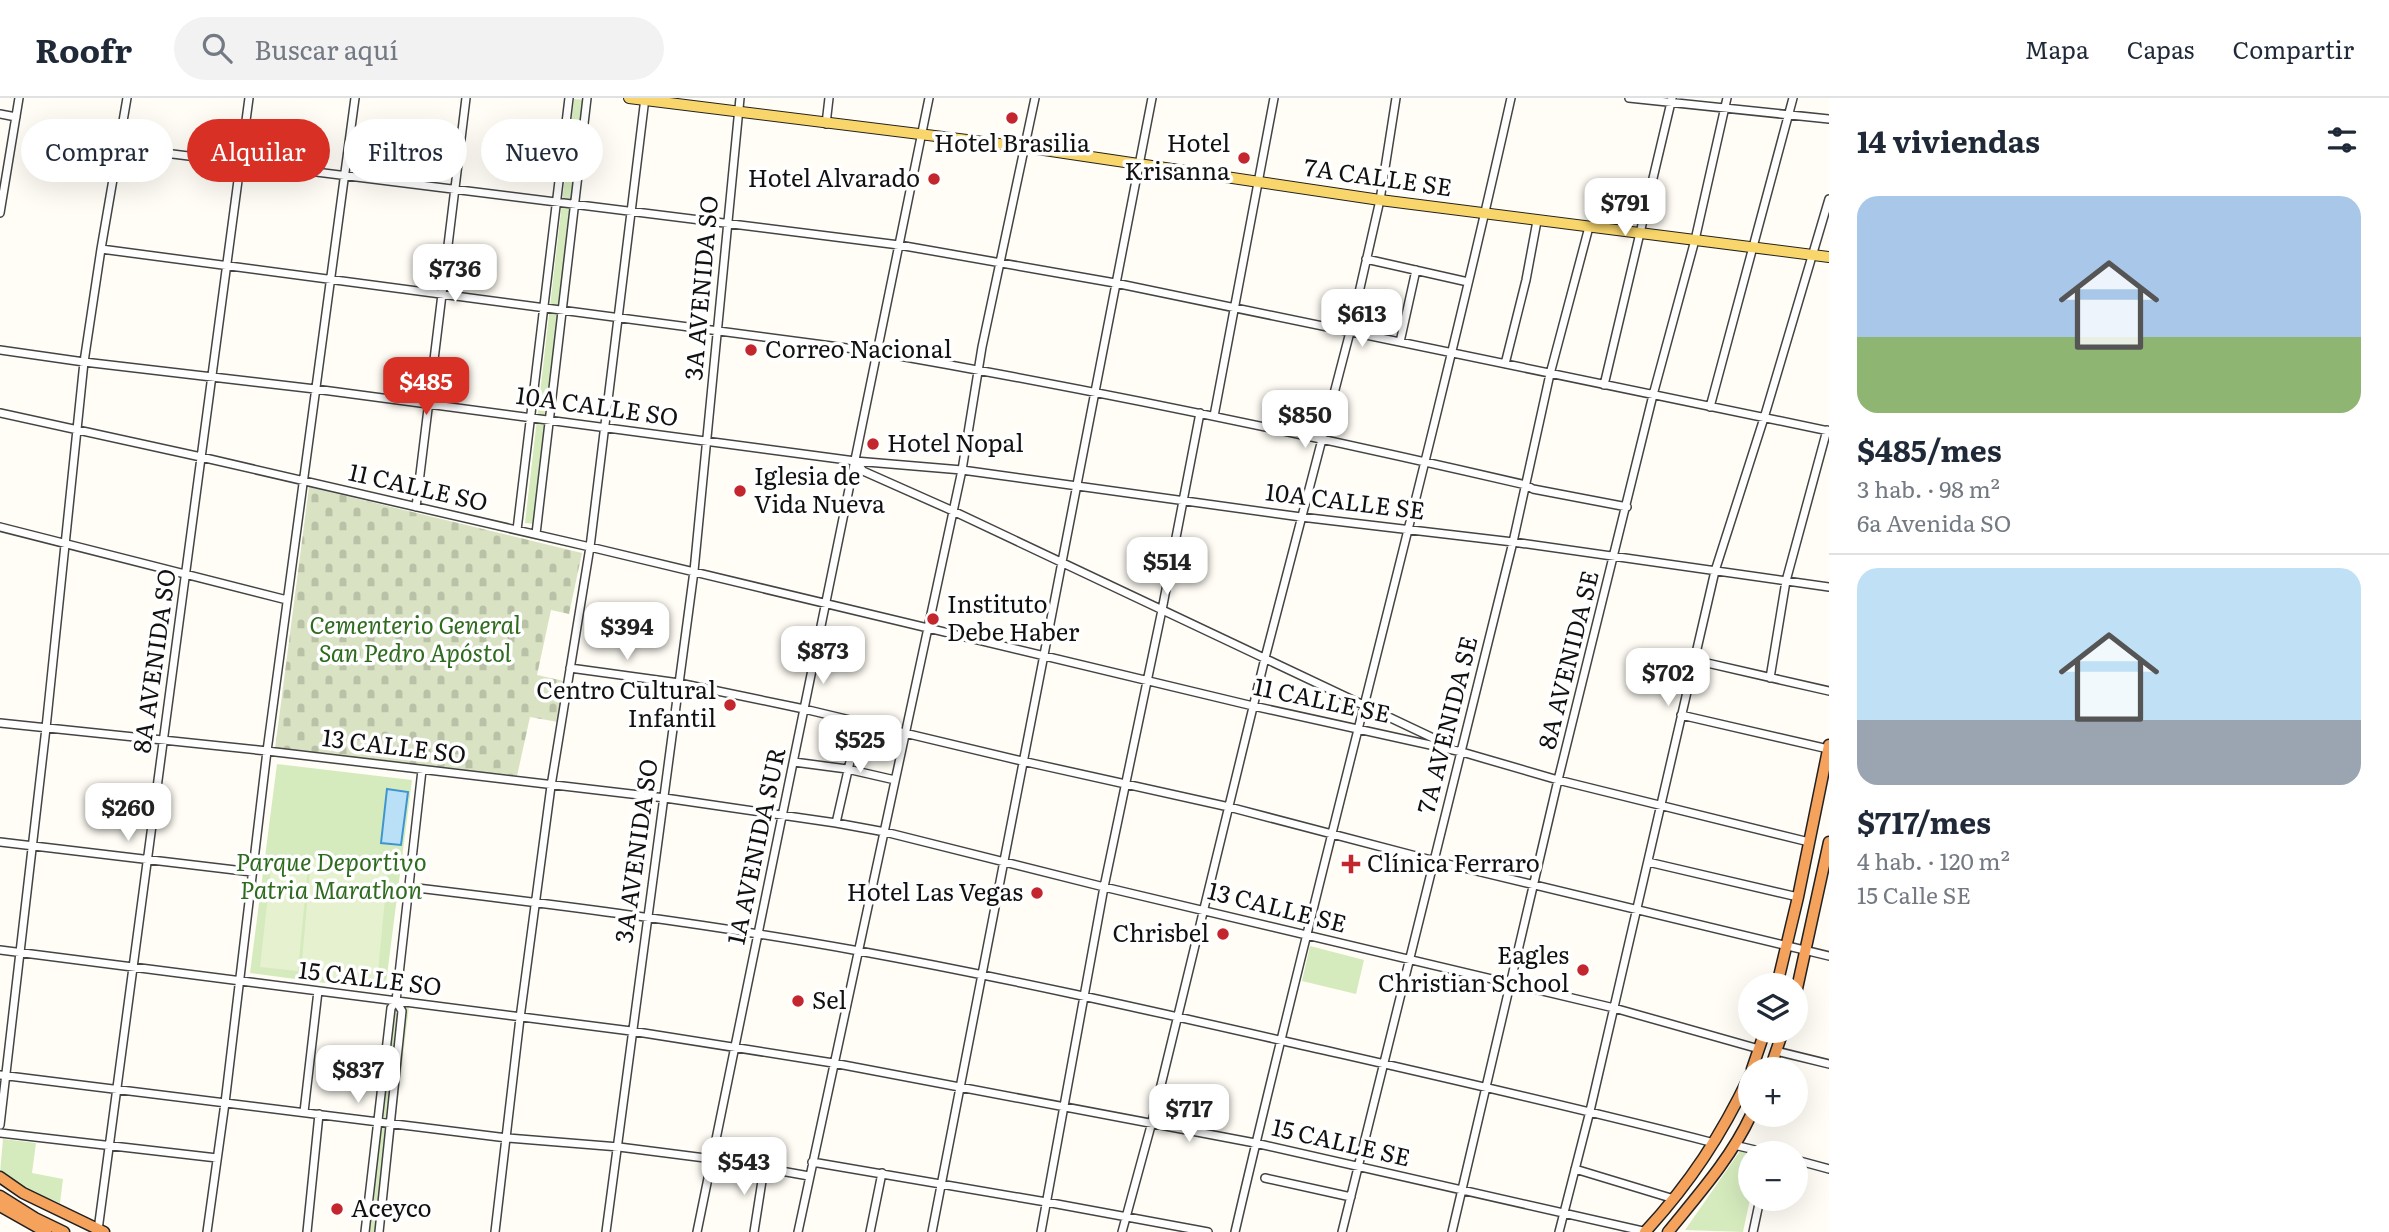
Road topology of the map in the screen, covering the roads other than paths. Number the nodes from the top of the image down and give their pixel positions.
1 (19, 98) edge
2 (127, 98) edge
3 (249, 98) edge
4 (355, 98) edge
5 (466, 98) edge
6 (569, 98) edge
7 (587, 98) edge
8 (629, 98) edge
9 (740, 98) edge
10 (829, 98) edge
11 (929, 98) edge
12 (1035, 98) edge
13 (1152, 98) edge
14 (1274, 98) edge
15 (1396, 98) edge
16 (1511, 98) edge
17 (1629, 98) edge
18 (1727, 98) edge
19 (1793, 98) edge
20 (645, 99) edge
21 (1671, 100) edge
22 (691, 102) edge
23 (1724, 108) junction
24 (738, 113) junction
25 (0, 114) edge
26 (1788, 115) junction
27 (16, 117) junction
28 (123, 119) edge
29 (246, 119) edge
30 (352, 119) edge
31 (1829, 119) edge
32 (826, 124) junction
33 (922, 134) junction
34 (1024, 147) junction
35 (1139, 164) junction
36 (330, 173) edge
37 (344, 175) joint
38 (1258, 181) junction
39 (111, 182) edge
40 (238, 182) edge
41 (399, 182) edge
42 (454, 189) junction
43 (1829, 199) edge
44 (1380, 200) junction
45 (556, 202) junction
46 (575, 204) junction
47 (631, 211) junction
48 (0, 213) edge
49 (1485, 214) junction
50 (1537, 221) junction
51 (727, 223) junction
52 (1589, 227) junction
53 (1641, 234) junction
54 (1695, 240) junction
55 (899, 245) junction
56 (1753, 248) junction
57 (100, 249) junction
58 (1813, 255) junction
59 (1829, 257) edge
60 (1366, 259) junction
61 (1001, 262) junction
62 (227, 266) junction
63 (1416, 270) junction
64 (330, 280) junction
65 (1468, 282) junction
66 (1115, 283) junction
67 (442, 295) junction
68 (544, 308) junction
69 (1235, 308) junction
70 (562, 311) junction
71 (618, 318) junction
72 (717, 331) junction
73 (1350, 332) junction
74 (1399, 342) junction
75 (0, 349) edge
76 (877, 352) junction
77 (1451, 353) junction
78 (84, 362) junction
79 (1504, 364) junction
80 (978, 370) junction
81 (1550, 374) junction
82 (212, 378) junction
83 (1604, 385) junction
84 (315, 389) junction
85 (1094, 393) junction
86 (1653, 395) junction
87 (428, 404) junction
88 (1710, 407) junction
89 (0, 413) edge
90 (1200, 414) junction
91 (1214, 416) junction
92 (530, 417) junction
93 (1764, 418) junction
94 (549, 420) junction
95 (605, 427) junction
96 (77, 430) junction
97 (1828, 430) edge
98 (1322, 438) junction
99 (707, 441) junction
100 (201, 457) junction
101 (855, 461) junction
102 (1425, 461) junction
103 (962, 470) junction
104 (302, 481) junction
105 (1076, 485) junction
106 (1525, 485) junction
107 (1184, 499) junction
108 (416, 507) junction
109 (1626, 507) junction
110 (953, 511) junction
111 (1301, 517) junction
112 (0, 527) edge
113 (1408, 529) junction
114 (517, 530) junction
115 (536, 534) junction
116 (1513, 542) junction
117 (65, 544) junction
118 (590, 547) junction
119 (1615, 556) junction
120 (1061, 563) junction
121 (694, 571) junction
122 (1715, 571) junction
123 (186, 574) junction
124 (1786, 581) junction
125 (1829, 587) edge
126 (287, 600) junction
127 (826, 604) junction
128 (1162, 610) junction
129 (926, 628) junction
130 (1042, 656) junction
131 (1265, 658) junction
132 (1694, 660) junction
133 (570, 668) junction
134 (1770, 678) junction
135 (1147, 680) junction
136 (679, 682) junction
137 (1829, 691) edge
138 (1365, 704) junction
139 (1253, 706) junction
140 (804, 709) junction
141 (1681, 715) junction
142 (859, 722) junction
143 (0, 723) edge
144 (46, 728) junction
145 (1359, 729) junction
146 (905, 733) junction
147 (163, 742) junction
148 (1829, 747) edge
149 (267, 751) junction
150 (1462, 752) junction
151 (1022, 761) junction
152 (794, 762) junction
153 (847, 769) junction
154 (422, 770) junction
155 (895, 780) junction
156 (1558, 780) junction
157 (1124, 783) junction
158 (551, 786) junction
159 (665, 798) junction
160 (1660, 806) junction
161 (1229, 807) junction
162 (782, 816) junction
163 (836, 823) junction
164 (885, 832) junction
165 (1333, 833) junction
166 (0, 842) edge
167 (1809, 842) junction
168 (31, 845) junction
169 (1829, 845) edge
170 (148, 860) junction
171 (1435, 861) junction
172 (1648, 862) junction
173 (1003, 863) junction
174 (253, 872) junction
175 (1535, 885) junction
176 (409, 887) junction
177 (1104, 887) junction
178 (1798, 897) junction
179 (536, 902) junction
180 (1637, 909) junction
181 (1204, 910) junction
182 (647, 917) junction
183 (758, 935) junction
184 (1305, 935) junction
185 (1787, 946) junction
186 (0, 950) edge
187 (857, 951) junction
188 (1807, 951) junction
189 (18, 953) junction
190 (1829, 956) edge
191 (1409, 960) junction
192 (133, 967) junction
193 (1780, 973) edge
194 (1801, 973) edge
195 (982, 974) junction
196 (240, 981) junction
197 (1511, 984) junction
198 (318, 991) junction
199 (1085, 995) junction
200 (396, 1001) junction
201 (1614, 1008) junction
202 (1177, 1016) junction
203 (520, 1018) junction
204 (631, 1031) junction
205 (1281, 1041) junction
206 (1761, 1043) edge
207 (1779, 1043) edge
208 (735, 1047) junction
209 (1759, 1049) junction
210 (1776, 1051) junction
211 (1756, 1057) edge
212 (1774, 1057) edge
213 (833, 1063) junction
214 (1384, 1064) junction
215 (1829, 1064) edge
216 (3, 1075) edge
217 (960, 1086) junction
218 (1487, 1087) junction
219 (117, 1089) junction
220 (1738, 1099) edge
221 (225, 1102) junction
222 (1065, 1106) junction
223 (1590, 1111) junction
224 (304, 1112) junction
225 (319, 1114) junction
226 (377, 1121) junction
227 (1152, 1122) junction
228 (390, 1123) junction
229 (0, 1125) edge
230 (1744, 1127) edge
231 (0, 1133) edge
232 (507, 1138) junction
233 (1255, 1143) junction
234 (1715, 1144) junction
235 (110, 1145) junction
236 (1734, 1145) junction
237 (1738, 1146) edge
238 (619, 1147) junction
239 (217, 1158) junction
240 (713, 1159) junction
241 (812, 1162) junction
242 (1808, 1163) edge
243 (1359, 1167) junction
244 (764, 1168) junction
245 (1576, 1169) junction
246 (1829, 1169) edge
247 (882, 1173) junction
248 (809, 1175) junction
249 (0, 1177) edge
250 (1265, 1178) dead end
251 (942, 1185) junction
252 (1462, 1191) junction
253 (0, 1196) edge
254 (1351, 1197) junction
255 (1674, 1199) junction
256 (1046, 1202) junction
257 (0, 1206) edge
258 (1757, 1211) edge
259 (1563, 1214) junction
260 (1126, 1216) junction
261 (100, 1231) edge
262 (46, 1232) edge
263 (64, 1232) edge
264 (207, 1232) edge
265 (307, 1232) edge
266 (365, 1232) edge
267 (379, 1232) edge
268 (495, 1232) edge
269 (606, 1232) edge
270 (697, 1232) edge
271 (754, 1232) edge
272 (798, 1232) edge
273 (870, 1232) edge
274 (932, 1232) edge
275 (1041, 1232) edge
276 (1122, 1232) edge
277 (1208, 1232) edge
278 (1235, 1232) edge
279 (1342, 1232) edge
280 (1452, 1232) edge
281 (1559, 1232) edge
282 (1646, 1232) edge
283 (1668, 1232) edge
284 (1753, 1232) edge

1 - 27 street
2 - 28 street
3 - 29 street, 8A AVENIDA SO
4 - 30 street
5 - 42 street
6 - 45 street
7 - 46 street
8 - 20 main road, 7A CALLE SE
9 - 24 street, 3A AVENIDA SO
10 - 32 street
11 - 33 street, 1A AVENIDA SUR
12 - 34 street
13 - 35 street
14 - 38 street
15 - 44 street
16 - 49 street
17 - 21 street
18 - 23 street, 8A AVENIDA SE
19 - 26 street
20 - 22 main road, 7A CALLE SE
20 - 47 street
21 - 23 street
21 - 53 street
22 - 24 main road, 7A CALLE SE
23 - 26 street
23 - 54 street, 8A AVENIDA SE
24 - 32 main road, 7A CALLE SE
24 - 51 street, 3A AVENIDA SO
25 - 27 street
26 - 31 street
26 - 56 street
27 - 48 street
32 - 33 main road, 7A CALLE SE
33 - 34 main road, 7A CALLE SE
33 - 55 street, 1A AVENIDA SUR
34 - 35 main road, 7A CALLE SE
34 - 61 street
35 - 38 main road, 7A CALLE SE
35 - 66 street
36 - 37 street
37 - 64 street
38 - 44 main road, 7A CALLE SE
38 - 69 street
39 - 57 street
40 - 62 street, 8A AVENIDA SO
41 - 42 street
42 - 45 street
42 - 67 street
43 - 58 street
44 - 49 main road, 7A CALLE SE
44 - 60 street
45 - 46 street
45 - 68 street
46 - 47 street
46 - 70 street
47 - 51 street
47 - 71 street
49 - 50 main road, 7A CALLE SE
49 - 65 street
50 - 52 main road, 7A CALLE SE
50 - 79 street
51 - 55 street
51 - 72 street, 3A AVENIDA SO
52 - 53 main road, 7A CALLE SE
52 - 81 street, 7A AVENIDA SE
53 - 54 main road, 7A CALLE SE
53 - 83 street
54 - 56 main road, 7A CALLE SE
54 - 86 street, 8A AVENIDA SE
55 - 61 street
55 - 76 street, 1A AVENIDA SUR
56 - 58 main road, 7A CALLE SE
56 - 88 street
57 - 62 street
57 - 78 street
58 - 59 main road, 7A CALLE SE
58 - 93 street
60 - 63 street
60 - 73 street
61 - 66 street
61 - 80 street
62 - 64 street
62 - 82 street, 8A AVENIDA SO
63 - 65 street
63 - 74 street
64 - 67 street
64 - 84 street
65 - 77 street
66 - 69 street
66 - 85 street
67 - 68 street
67 - 87 street
68 - 70 street
68 - 92 street
69 - 73 street
69 - 91 street
70 - 71 street
70 - 94 street
71 - 72 street
71 - 95 street
72 - 76 street
72 - 99 street, 3A AVENIDA SO
73 - 74 street
73 - 98 street
74 - 77 street
75 - 78 street, 10A CALLE SO
76 - 80 street
76 - 101 street, 1A AVENIDA SUR
77 - 79 street
77 - 102 street
78 - 82 street, 10A CALLE SO
78 - 96 street
79 - 81 street
80 - 85 street
80 - 103 street
81 - 83 street
81 - 106 street, 7A AVENIDA SE
82 - 84 street, 10A CALLE SO
82 - 100 street, 8A AVENIDA SO
83 - 86 street
84 - 87 street, 10A CALLE SO
84 - 104 street
85 - 90 street
85 - 105 street
86 - 88 street
86 - 109 street, 8A AVENIDA SE
87 - 92 street, 10A CALLE SO
87 - 108 street
88 - 93 street
89 - 96 street, 11 CALLE SO
90 - 91 street
90 - 107 street
91 - 98 street
92 - 94 street, 10A CALLE SO
92 - 114 street
93 - 97 street
93 - 122 street
94 - 95 street, 10A CALLE SO
94 - 115 street
95 - 99 street, 10A CALLE SO
95 - 118 street
96 - 100 street, 11 CALLE SO
96 - 117 street
97 - 124 street
98 - 102 street
98 - 111 street
99 - 101 street, 10A CALLE SO
99 - 121 street, 3A AVENIDA SO
100 - 104 street, 11 CALLE SO
100 - 123 street, 8A AVENIDA SO
101 - 103 street, 10A CALLE SE
101 - 110 street
101 - 127 street, 1A AVENIDA SUR
102 - 106 street
102 - 113 street
103 - 105 street, 10A CALLE SE
103 - 110 street
104 - 108 street, 11 CALLE SO
104 - 126 street
105 - 107 street, 10A CALLE SE
105 - 120 street
106 - 109 street
106 - 116 street, 7A AVENIDA SE
107 - 111 street, 10A CALLE SE
107 - 128 street
108 - 114 street, 11 CALLE SO
109 - 119 street, 8A AVENIDA SE
110 - 120 street
110 - 129 street
111 - 113 street, 10A CALLE SE
111 - 131 street
112 - 117 street
113 - 116 street, 10A CALLE SE
113 - 138 street
114 - 115 street, 11 CALLE SO
115 - 118 street, 11 CALLE SO
116 - 119 street, 10A CALLE SE
116 - 150 street, 7A AVENIDA SE
117 - 123 street
117 - 144 street
118 - 121 street, 11 CALLE SO
118 - 133 street
119 - 122 street, 10A CALLE SE
119 - 156 street, 8A AVENIDA SE
120 - 128 street
120 - 130 street
121 - 127 street, 11 CALLE SO
121 - 136 street, 3A AVENIDA SO
122 - 124 street, 10A CALLE SE
122 - 132 street
123 - 126 street
123 - 147 street, 8A AVENIDA SO
124 - 125 street, 10A CALLE SE
124 - 134 street
126 - 149 street
127 - 129 street, 11 CALLE SE
127 - 140 street, 1A AVENIDA SUR
128 - 131 street
128 - 135 street
129 - 130 street, 11 CALLE SE
129 - 146 street
130 - 135 street, 11 CALLE SE
130 - 151 street
131 - 138 street
131 - 139 street
132 - 134 street
132 - 141 street
133 - 136 street
133 - 158 street
134 - 137 street
135 - 139 street, 11 CALLE SE
135 - 157 street
136 - 140 street
136 - 159 street, 3A AVENIDA SO
138 - 145 street
138 - 150 street
139 - 145 street, 11 CALLE SE
139 - 161 street
140 - 142 street
140 - 152 street, 1A AVENIDA SUR
141 - 148 street
141 - 160 street
142 - 146 street
142 - 153 street
143 - 144 street, 13 CALLE SO
144 - 147 street, 13 CALLE SO
144 - 168 street
145 - 150 street, 11 CALLE SE
145 - 165 street
146 - 151 street
146 - 155 street
147 - 149 street, 13 CALLE SO
147 - 170 street, 8A AVENIDA SO
148 - 167 highway
149 - 154 street, 13 CALLE SO
149 - 174 street
150 - 156 street, 11 CALLE SE
150 - 171 street, 7A AVENIDA SE
151 - 157 street
151 - 173 street
152 - 153 street
152 - 162 street, 1A AVENIDA SUR
153 - 155 street
153 - 163 street
154 - 158 street, 13 CALLE SO
154 - 176 street
155 - 164 street
156 - 160 street, 11 CALLE SE
156 - 175 street, 8A AVENIDA SE
157 - 161 street
157 - 177 street
158 - 159 street, 13 CALLE SO
158 - 179 street
159 - 162 street, 13 CALLE SO
159 - 182 street, 3A AVENIDA SO
160 - 167 street, 11 CALLE SE
160 - 172 street
161 - 165 street
161 - 181 street
162 - 163 street, 13 CALLE SE
162 - 183 street, 1A AVENIDA SUR
163 - 164 street, 13 CALLE SE
164 - 173 street, 13 CALLE SE
164 - 187 street
165 - 171 street
165 - 184 street
166 - 168 street
167 - 178 highway
168 - 170 street
168 - 189 street
169 - 188 highway
170 - 174 street
170 - 192 street, 8A AVENIDA SO
171 - 175 street
171 - 191 street, 7A AVENIDA SE
172 - 178 street
172 - 180 street
173 - 177 street, 13 CALLE SE
173 - 195 street
174 - 196 street
175 - 180 street
175 - 197 street, 8A AVENIDA SE
176 - 179 street
176 - 200 street
177 - 181 street, 13 CALLE SE
177 - 199 street
178 - 185 highway
179 - 182 street
179 - 203 street
180 - 185 street
180 - 201 street
181 - 184 street, 13 CALLE SE
181 - 202 street
182 - 183 street
182 - 204 street, 3A AVENIDA SO
183 - 187 street
183 - 208 street, 1A AVENIDA SUR
184 - 191 street, 13 CALLE SE
184 - 205 street
185 - 188 street
185 - 193 highway
186 - 189 street, 15 CALLE SO
187 - 195 street
187 - 213 street
188 - 190 street
188 - 194 highway
189 - 192 street, 15 CALLE SO
189 - 216 street
191 - 197 street, 13 CALLE SE
191 - 214 street, 7A AVENIDA SE
192 - 196 street, 15 CALLE SO
192 - 219 street, 8A AVENIDA SO
195 - 199 street
195 - 217 street
196 - 198 street, 15 CALLE SO
196 - 221 street
197 - 201 street, 13 CALLE SE
197 - 218 street, 8A AVENIDA SE
198 - 200 street, 15 CALLE SO
198 - 224 street
199 - 202 street
199 - 222 street
200 - 203 street, 15 CALLE SO
200 - 226 street
200 - 228 street
201 - 209 street, 13 CALLE SE
201 - 223 street
202 - 205 street
202 - 227 street
203 - 204 street, 15 CALLE SO
203 - 232 street
204 - 208 street, 15 CALLE SO
204 - 238 street, 3A AVENIDA SO
205 - 214 street
205 - 233 street
206 - 209 highway
207 - 210 highway
208 - 213 street, 15 CALLE SE
208 - 240 street, 1A AVENIDA SUR
209 - 211 highway
210 - 212 highway
210 - 215 street
213 - 217 street, 15 CALLE SE
213 - 241 street
214 - 218 street
214 - 243 street, 7A AVENIDA SE
216 - 219 street
216 - 229 street
217 - 222 street, 15 CALLE SE
217 - 251 street
218 - 223 street
218 - 252 street, 8A AVENIDA SE
219 - 221 street
219 - 235 street, 8A AVENIDA SO
220 - 234 highway
221 - 224 street
221 - 239 street
222 - 227 street, 15 CALLE SE
222 - 256 street
223 - 234 street
223 - 245 street
224 - 225 street
225 - 226 street
225 - 265 street
226 - 228 street
226 - 266 street
227 - 233 street, 15 CALLE SE
227 - 260 street
228 - 232 street
228 - 267 street
230 - 236 highway
231 - 235 street
232 - 238 street
232 - 268 street
233 - 243 street, 15 CALLE SE
233 - 278 street
234 - 255 highway
235 - 239 street
235 - 261 street, 8A AVENIDA SO
236 - 237 street
236 - 283 highway
238 - 240 street
238 - 269 street, 3A AVENIDA SO
239 - 264 street
240 - 244 street
240 - 270 street, 1A AVENIDA SUR
241 - 247 street
241 - 248 street
242 - 246 street
243 - 252 street, 15 CALLE SE
243 - 254 street, 7A AVENIDA SE
244 - 248 street
244 - 271 street
245 - 255 street
245 - 259 street
247 - 251 street
247 - 273 street
248 - 272 street
249 - 261 highway
250 - 254 street
251 - 256 street
251 - 274 street
252 - 259 street, 15 CALLE SE
252 - 280 street, 8A AVENIDA SE
253 - 263 highway
254 - 279 street, 7A AVENIDA SE
255 - 282 highway
256 - 260 street
256 - 275 street
257 - 262 highway
258 - 284 street
259 - 281 street
259 - 282 street, 15 CALLE SE
260 - 276 street
260 - 277 street

